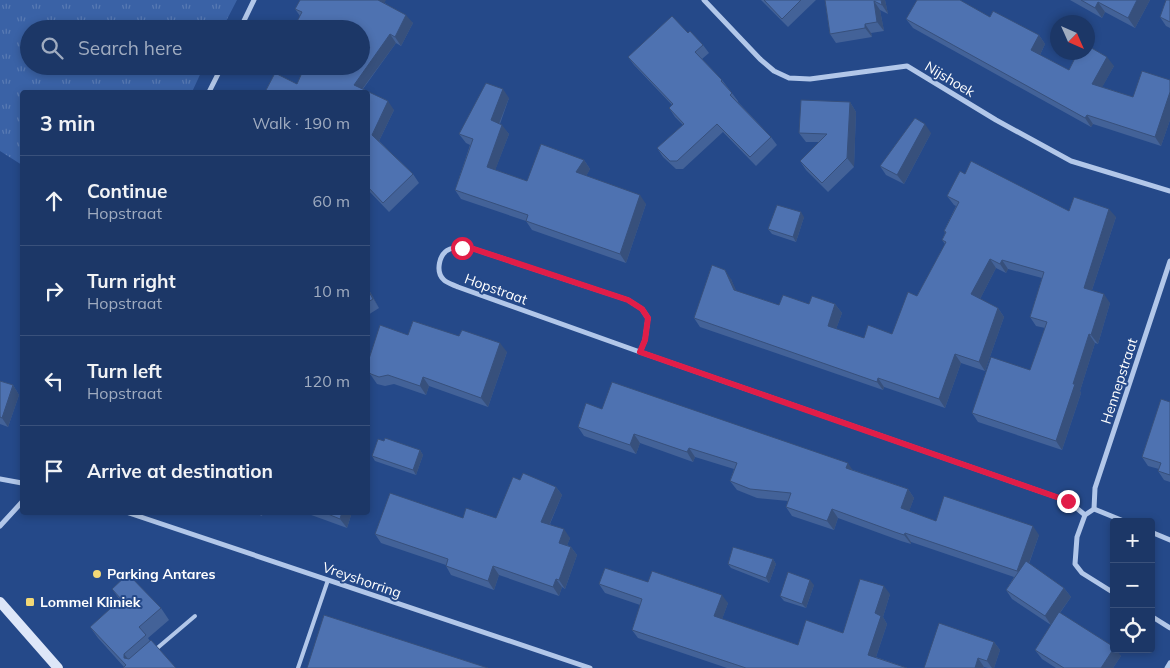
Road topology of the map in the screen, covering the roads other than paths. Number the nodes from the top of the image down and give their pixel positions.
1 (254, 0) edge
2 (704, 0) edge
3 (244, 20) edge
4 (218, 75) edge
5 (210, 90) edge
6 (1170, 191) edge
7 (1170, 261) edge
8 (640, 352) junction
9 (0, 479) edge
10 (20, 483) edge
11 (20, 504) edge
12 (1094, 509) junction
13 (135, 515) edge
14 (1085, 515) junction
15 (1116, 518) edge
16 (0, 526) edge
17 (1155, 534) edge
18 (1170, 540) edge
19 (328, 580) junction
20 (1110, 590) edge
21 (0, 602) edge
22 (195, 616) dead end
23 (1155, 619) edge
24 (1170, 628) edge
25 (154, 651) edge
26 (1170, 663) edge
27 (58, 668) edge
28 (298, 668) edge
29 (590, 668) edge
30 (1167, 668) edge

1 - 3 street
2 - 6 street, Nijshoek
4 - 5 street
7 - 12 street, Hennepstraat
8 - 8 street, Hopstraat
8 - 14 street, Hopstraat
9 - 10 street
11 - 16 street
12 - 14 street
12 - 15 street
13 - 19 street, Vreyshorring
14 - 20 street
17 - 18 street
19 - 28 lane
19 - 29 street, Vreyshorring
21 - 27 main road
22 - 25 lane
23 - 24 street
26 - 30 street

